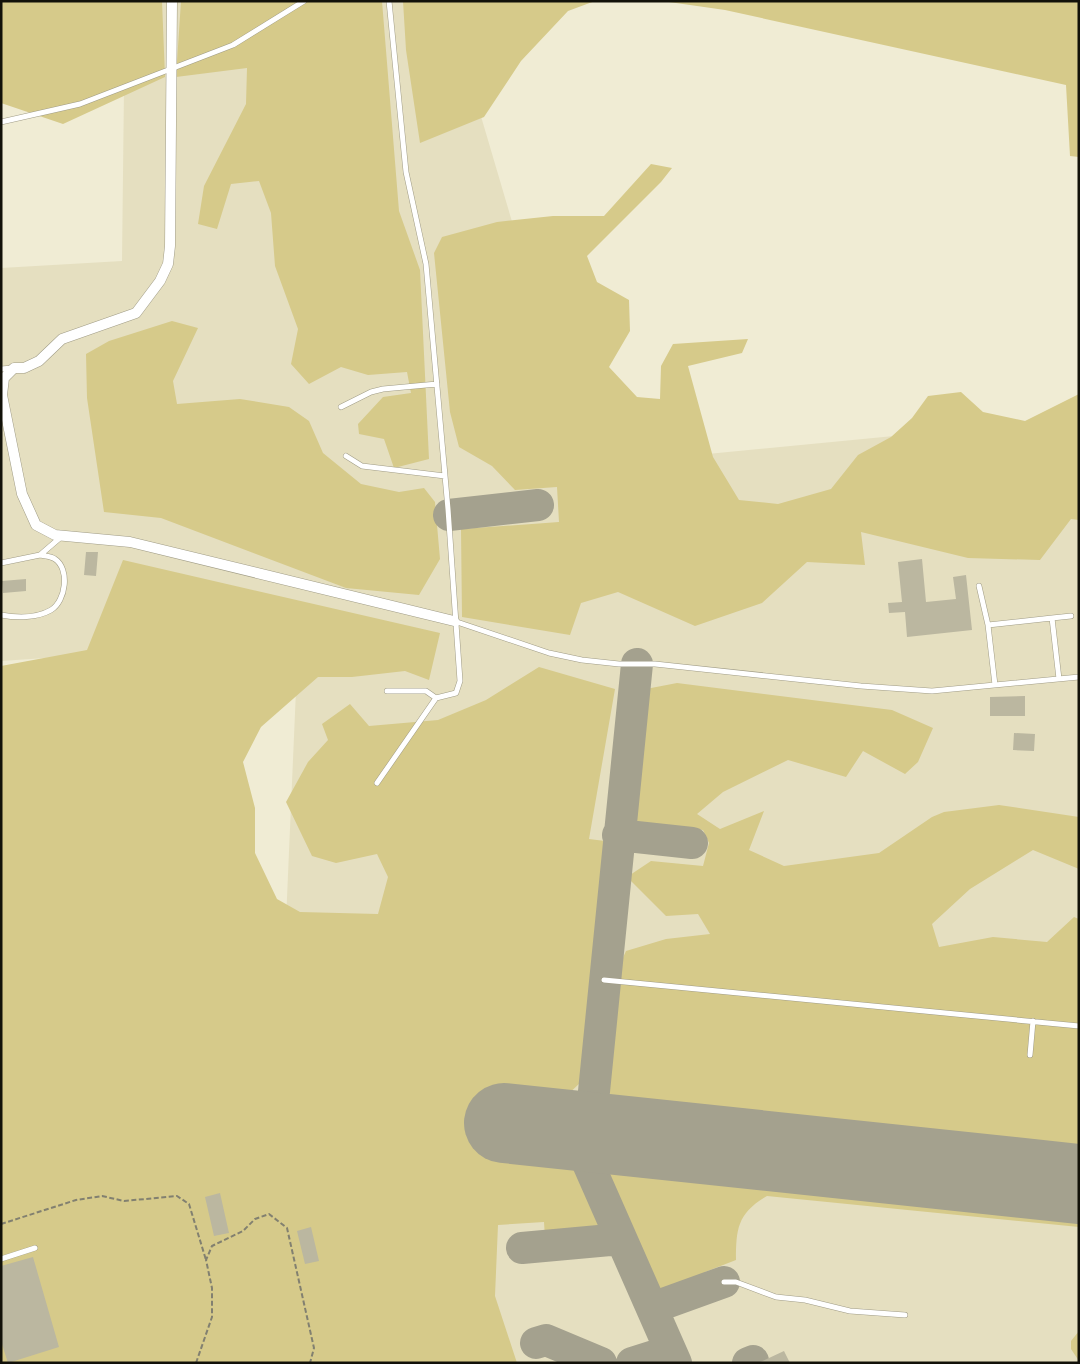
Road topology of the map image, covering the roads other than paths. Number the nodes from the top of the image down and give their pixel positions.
1 (172, 1) edge
2 (304, 1) edge
3 (389, 1) edge
4 (171, 68) junction
5 (1, 122) edge
6 (14, 368) junction
7 (1, 369) edge
8 (437, 384) junction
9 (342, 407) dead end
10 (346, 456) dead end
11 (445, 476) junction
12 (62, 536) junction
13 (40, 554) junction
14 (1, 563) edge
15 (979, 586) dead end
16 (1, 615) edge
17 (1071, 616) dead end
18 (1052, 618) junction
19 (454, 621) junction
20 (988, 625) junction
21 (1079, 677) edge
22 (1059, 679) junction
23 (995, 685) junction
24 (387, 691) dead end
25 (436, 698) junction
26 (377, 782) dead end
27 (604, 980) dead end
28 (1033, 1021) junction
29 (1079, 1026) edge
30 (1030, 1055) dead end
31 (34, 1248) dead end
32 (1, 1259) edge
33 (724, 1282) dead end
34 (906, 1315) dead end

1 - 4 street
2 - 4 lane
3 - 8 lane
4 - 5 lane
4 - 6 street
6 - 7 lane
6 - 12 street
8 - 9 lane
8 - 11 lane
10 - 11 lane
11 - 19 lane
12 - 13 lane
12 - 19 street
13 - 14 lane
13 - 16 lane
15 - 20 lane
17 - 18 lane
18 - 20 lane
18 - 22 lane
19 - 23 lane
19 - 25 lane
20 - 23 lane
21 - 22 lane
22 - 23 lane
24 - 25 lane
25 - 26 lane
27 - 28 lane
28 - 29 lane
28 - 30 lane
31 - 32 lane
33 - 34 lane

